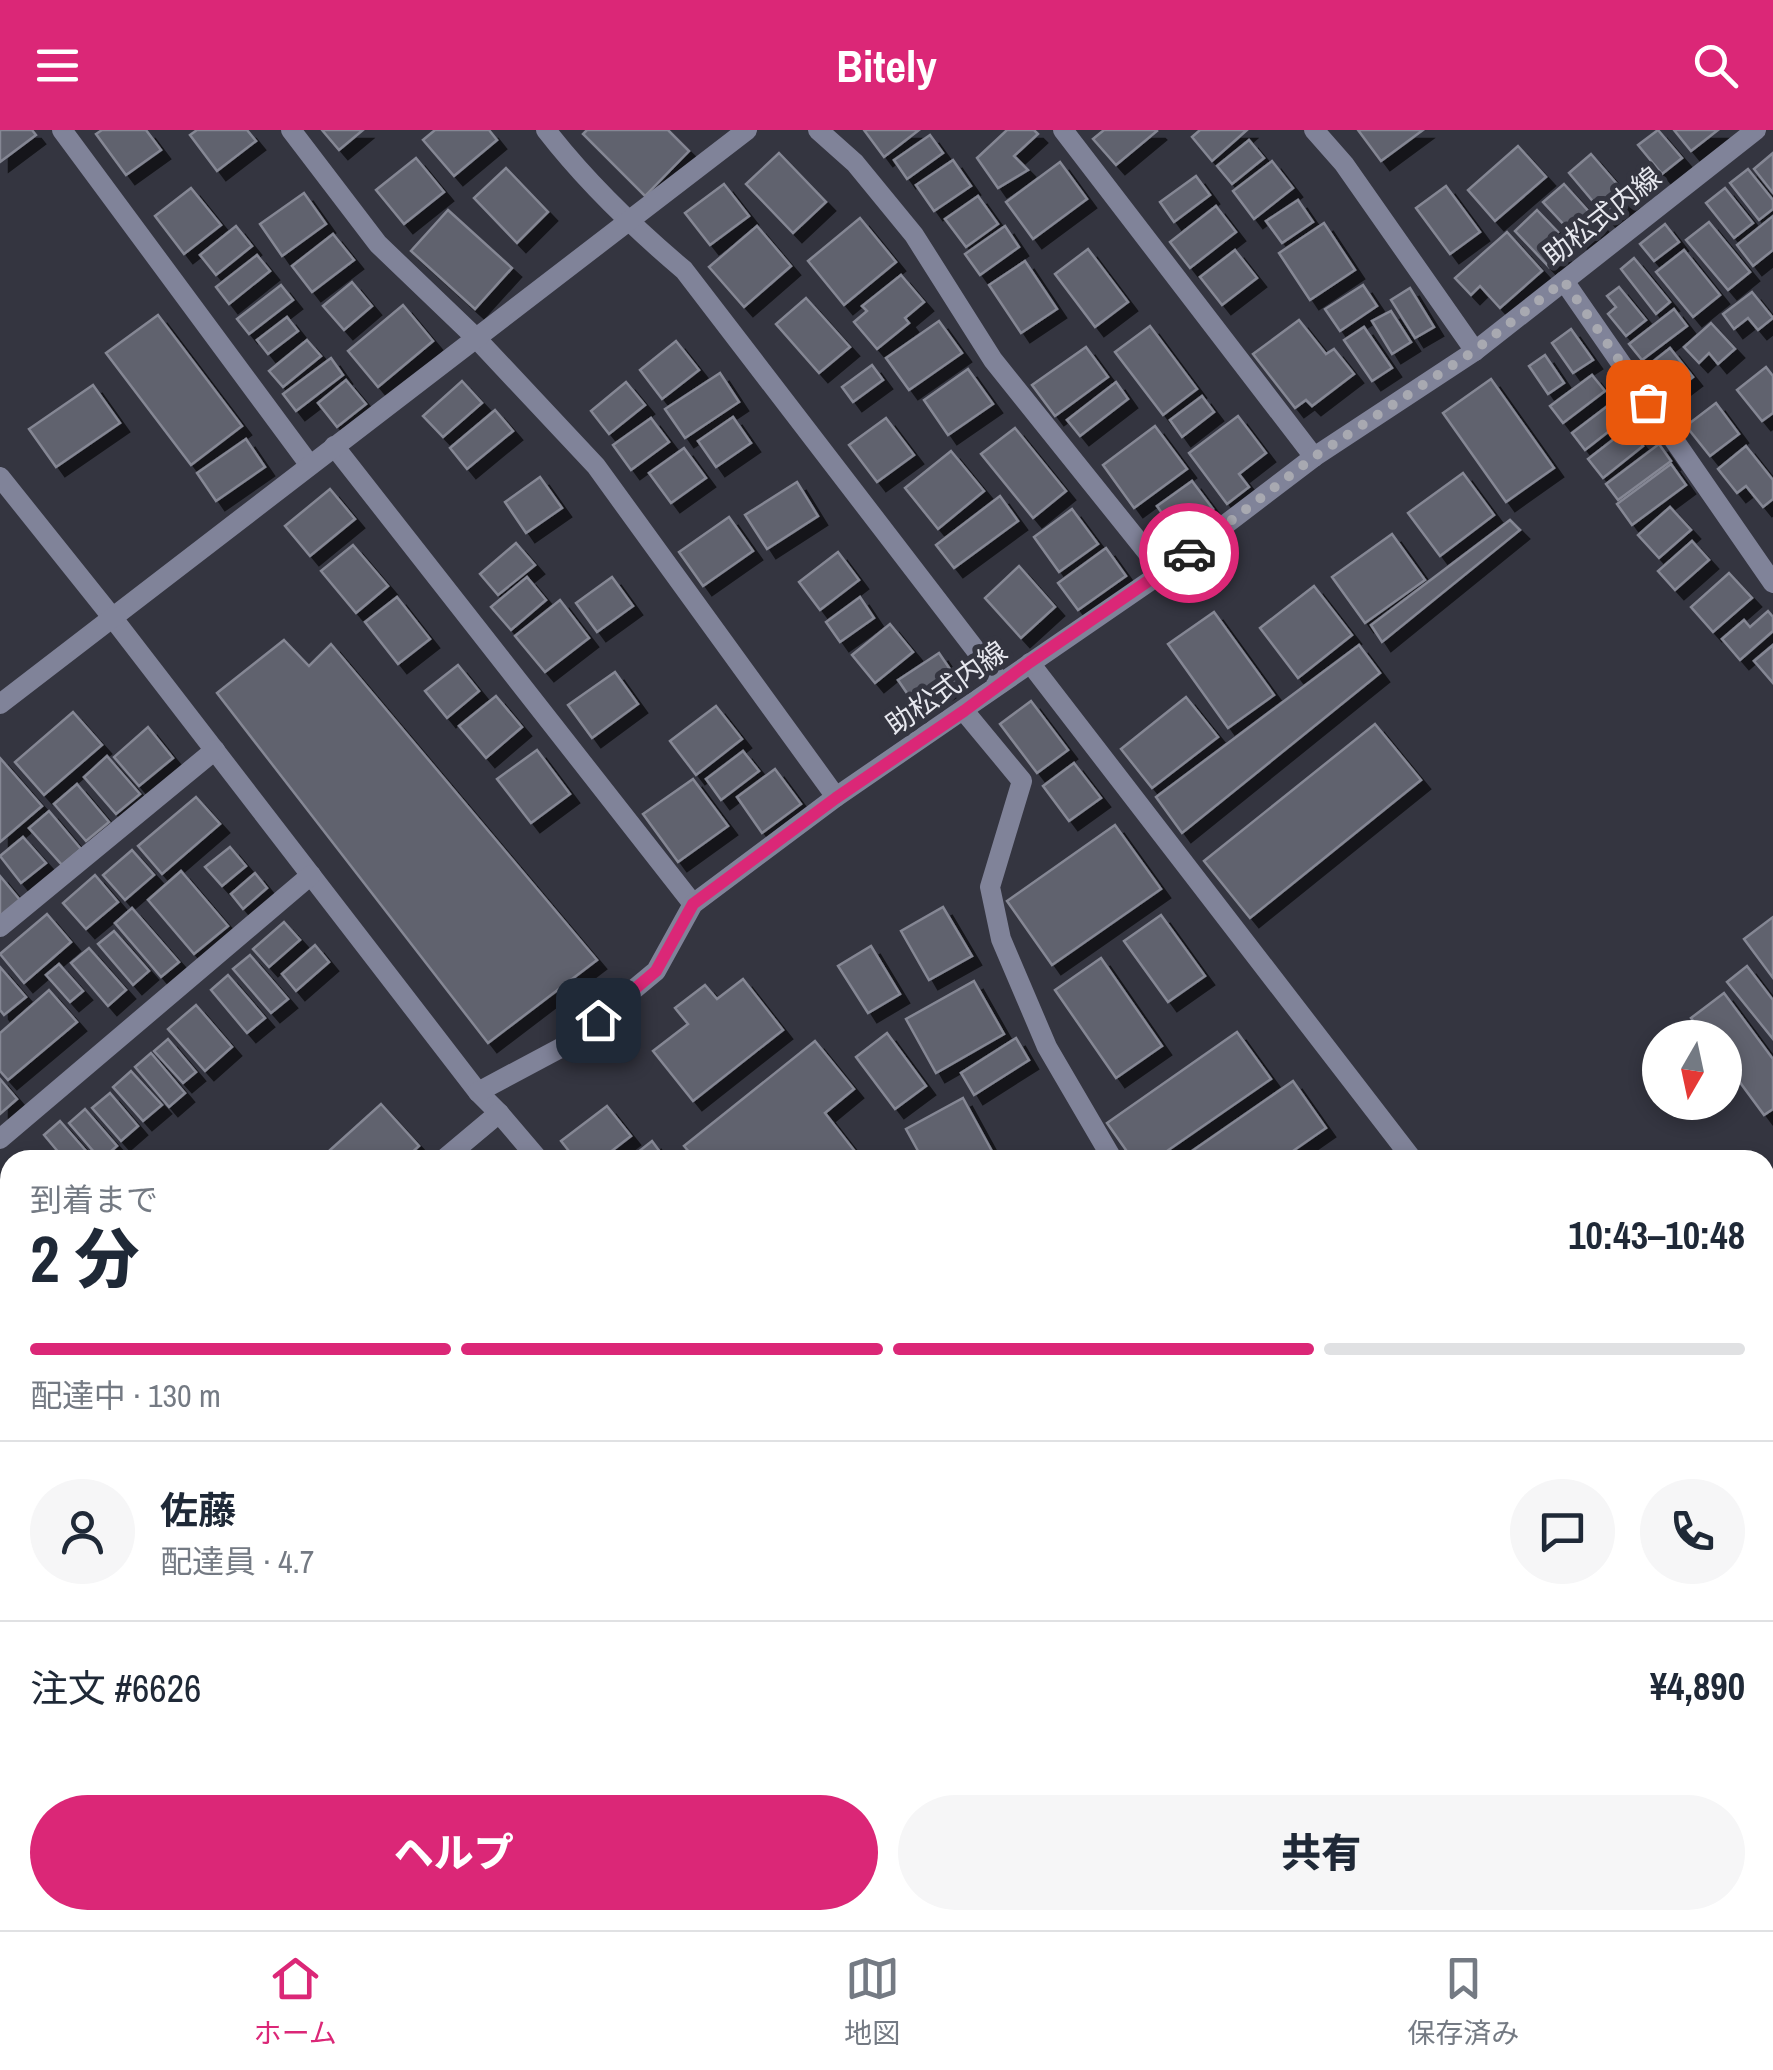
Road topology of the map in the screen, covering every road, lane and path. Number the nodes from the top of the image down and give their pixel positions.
1 (62, 130) edge
2 (291, 130) edge
3 (546, 130) edge
4 (747, 130) edge
5 (818, 130) edge
6 (1063, 130) edge
7 (1314, 130) edge
8 (1756, 130) edge
9 (626, 221) junction
10 (1564, 281) junction
11 (475, 337) junction
12 (1474, 351) junction
13 (334, 446) junction
14 (1314, 457) junction
15 (310, 464) junction
16 (0, 477) edge
17 (1163, 572) junction
18 (1773, 584) edge
19 (112, 617) junction
20 (1030, 662) junction
21 (1001, 683) junction
22 (0, 704) edge
23 (964, 711) junction
24 (214, 750) junction
25 (836, 798) junction
26 (311, 875) junction
27 (693, 904) junction
28 (0, 927) edge
29 (478, 1092) junction
30 (499, 1113) junction
31 (0, 1138) edge
32 (455, 1150) edge
33 (530, 1150) edge
34 (1107, 1150) edge
35 (1406, 1150) edge

1 - 15 street
2 - 11 street
3 - 9 street
4 - 9 street
5 - 17 street
6 - 14 street
7 - 12 street
8 - 10 street, 助松式内線
9 - 11 street
9 - 21 street
10 - 12 street, 助松式内線
10 - 18 street
11 - 13 street
11 - 25 street
12 - 14 street, 助松式内線
13 - 15 street
13 - 27 street
14 - 17 street, 助松式内線
15 - 19 street
16 - 19 street
17 - 20 street, 助松式内線
19 - 22 street
19 - 24 street
20 - 21 street, 助松式内線
20 - 35 street
21 - 23 street, 助松式内線
23 - 25 street, 助松式内線
23 - 34 street
24 - 26 street
24 - 28 street
25 - 27 street, 助松式内線
26 - 29 street
26 - 31 street
27 - 29 street, 助松式内線
29 - 30 street
30 - 32 street
30 - 33 street

